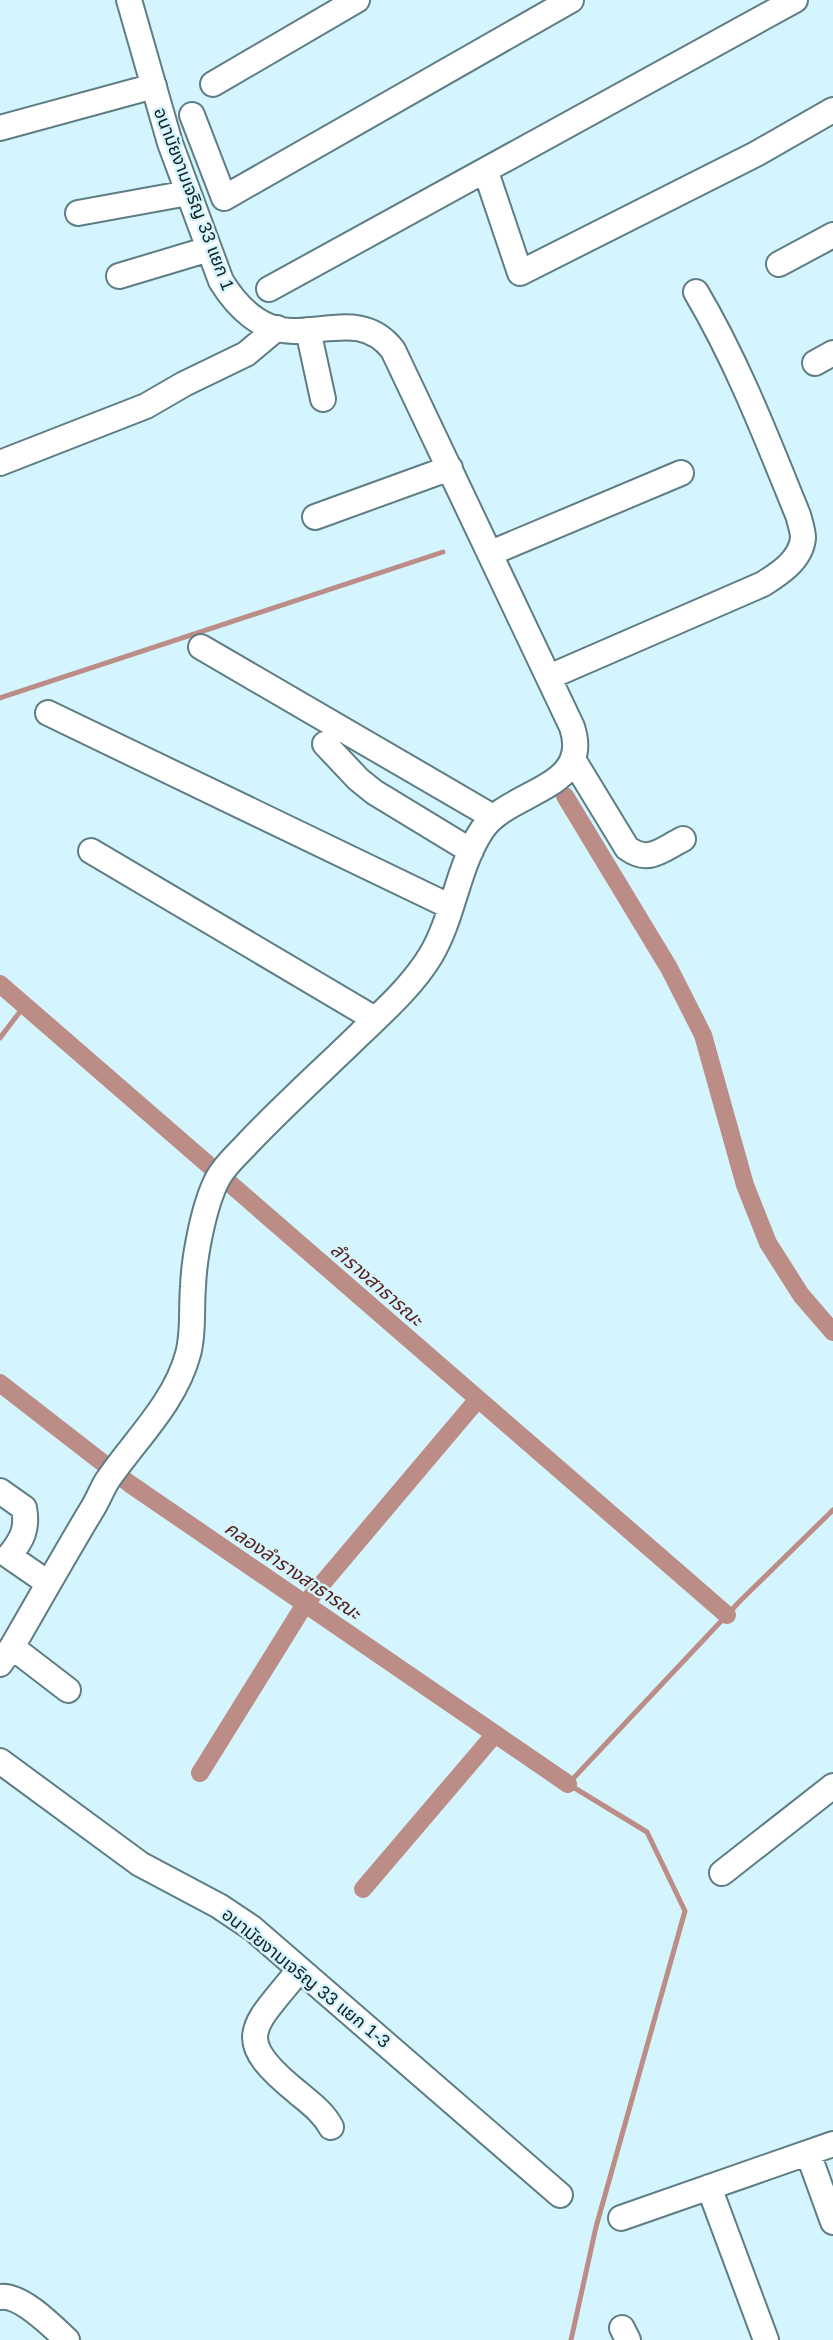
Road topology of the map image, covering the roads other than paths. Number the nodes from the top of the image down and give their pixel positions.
1 (129, 0) edge
2 (357, 0) edge
3 (570, 0) edge
4 (795, 0) edge
5 (212, 84) dead end
6 (154, 86) junction
7 (833, 110) edge
8 (192, 115) dead end
9 (0, 128) edge
10 (486, 172) junction
11 (188, 192) junction
12 (78, 213) dead end
13 (833, 235) edge
14 (209, 249) junction
15 (779, 264) dead end
16 (119, 276) dead end
17 (269, 289) dead end
18 (696, 292) dead end
19 (277, 328) junction
20 (316, 329) junction
21 (323, 399) dead end
22 (0, 463) edge
23 (450, 468) junction
24 (681, 473) dead end
25 (315, 517) dead end
26 (491, 553) junction
27 (201, 647) dead end
28 (548, 677) junction
29 (48, 713) dead end
30 (325, 744) dead end
31 (574, 761) junction
32 (493, 817) junction
33 (683, 839) dead end
34 (91, 851) dead end
35 (471, 851) junction
36 (451, 907) junction
37 (375, 1020) junction
38 (0, 1491) edge
39 (5, 1553) edge
40 (48, 1583) junction
41 (6, 1656) edge
42 (68, 1690) dead end
43 (0, 1761) edge
44 (833, 1786) edge
45 (722, 1873) dead end
46 (299, 1969) junction
47 (331, 2127) dead end
48 (833, 2144) edge
49 (808, 2153) junction
50 (709, 2187) junction
51 (560, 2195) dead end
52 (621, 2218) dead end
53 (833, 2221) edge
54 (0, 2297) edge
55 (67, 2340) edge
56 (766, 2340) edge

1 - 6 street, อนามัยงามเจริญ 33 แยก 1
2 - 5 street
3 - 8 street
4 - 10 street
6 - 9 street
6 - 11 street, อนามัยงามเจริญ 33 แยก 1
7 - 10 street
10 - 17 street
11 - 12 street
11 - 14 street, อนามัยงามเจริญ 33 แยก 1
13 - 15 street
14 - 16 street
14 - 19 street, อนามัยงามเจริญ 33 แยก 1
18 - 28 street
19 - 20 street, อนามัยงามเจริญ 33 แยก 1
19 - 22 street
20 - 21 street
20 - 23 street, อนามัยงามเจริญ 33 แยก 1
23 - 25 street
23 - 26 street, อนามัยงามเจริญ 33 แยก 1
24 - 26 street
26 - 28 street, อนามัยงามเจริญ 33 แยก 1
27 - 32 street
28 - 31 street, อนามัยงามเจริญ 33 แยก 1
29 - 36 street
30 - 35 street
31 - 32 street
31 - 33 street
32 - 35 street
34 - 37 street
35 - 36 street
36 - 37 street
37 - 40 street
38 - 39 street
39 - 40 street
40 - 41 street
41 - 42 street
43 - 46 street, อนามัยงามเจริญ 33 แยก 1-3
44 - 45 street
46 - 47 street
46 - 51 street, อนามัยงามเจริญ 33 แยก 1-3
48 - 49 street
49 - 50 street
49 - 53 street
50 - 52 street
50 - 56 street
54 - 55 street

